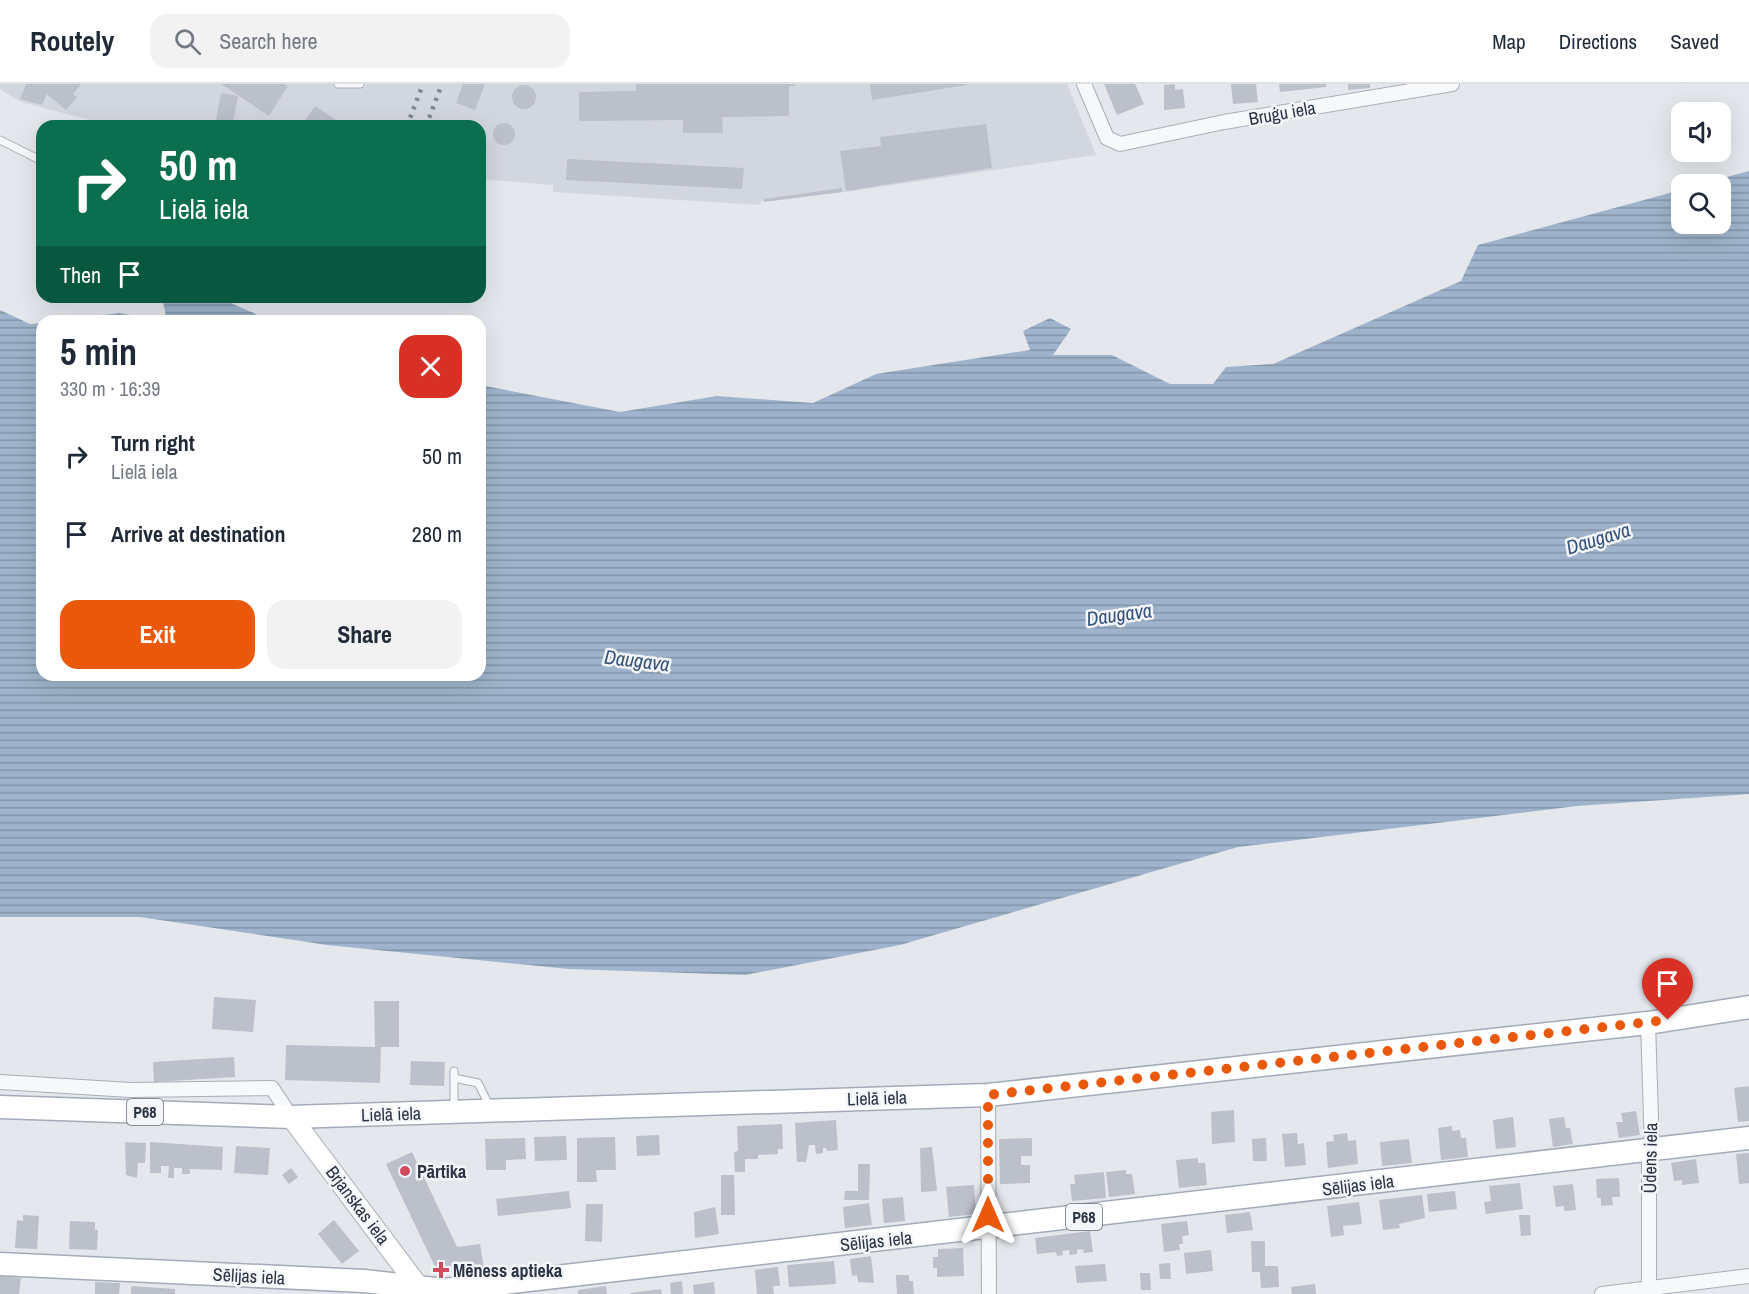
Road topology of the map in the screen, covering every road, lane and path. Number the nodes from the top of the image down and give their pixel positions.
1 (338, 84) edge
2 (360, 84) edge
3 (1084, 84) edge
4 (1452, 84) edge
5 (0, 140) edge
6 (36, 158) edge
7 (1749, 1007) edge
8 (1648, 1023) junction
9 (0, 1082) edge
10 (988, 1095) junction
11 (0, 1107) edge
12 (491, 1110) junction
13 (454, 1112) junction
14 (291, 1117) junction
15 (1749, 1138) edge
16 (1652, 1150) junction
17 (988, 1228) junction
18 (0, 1264) edge
19 (1749, 1276) edge
20 (422, 1290) edge
21 (1649, 1291) edge
22 (989, 1294) edge
23 (1602, 1294) edge

1 - 2 lane
3 - 4 street, Bruģu iela
5 - 6 lane
7 - 8 main road, Lielā iela / P68
8 - 10 main road, Lielā iela / P68
8 - 16 street, Ūdens iela
9 - 14 street
10 - 12 main road, Lielā iela / P68
10 - 17 street
11 - 14 main road, Lielā iela / P68
12 - 13 main road, Lielā iela / P68
12 - 13 lane
13 - 14 main road, Lielā iela / P68
14 - 20 main road, Brjanskas iela
15 - 16 main road, Sēlijas iela / P68
16 - 17 main road, Sēlijas iela / P68
16 - 21 street, Ūdens iela
17 - 20 main road, Sēlijas iela / P68
17 - 22 street
18 - 20 main road, Sēlijas iela / P68
19 - 21 street
21 - 23 street

